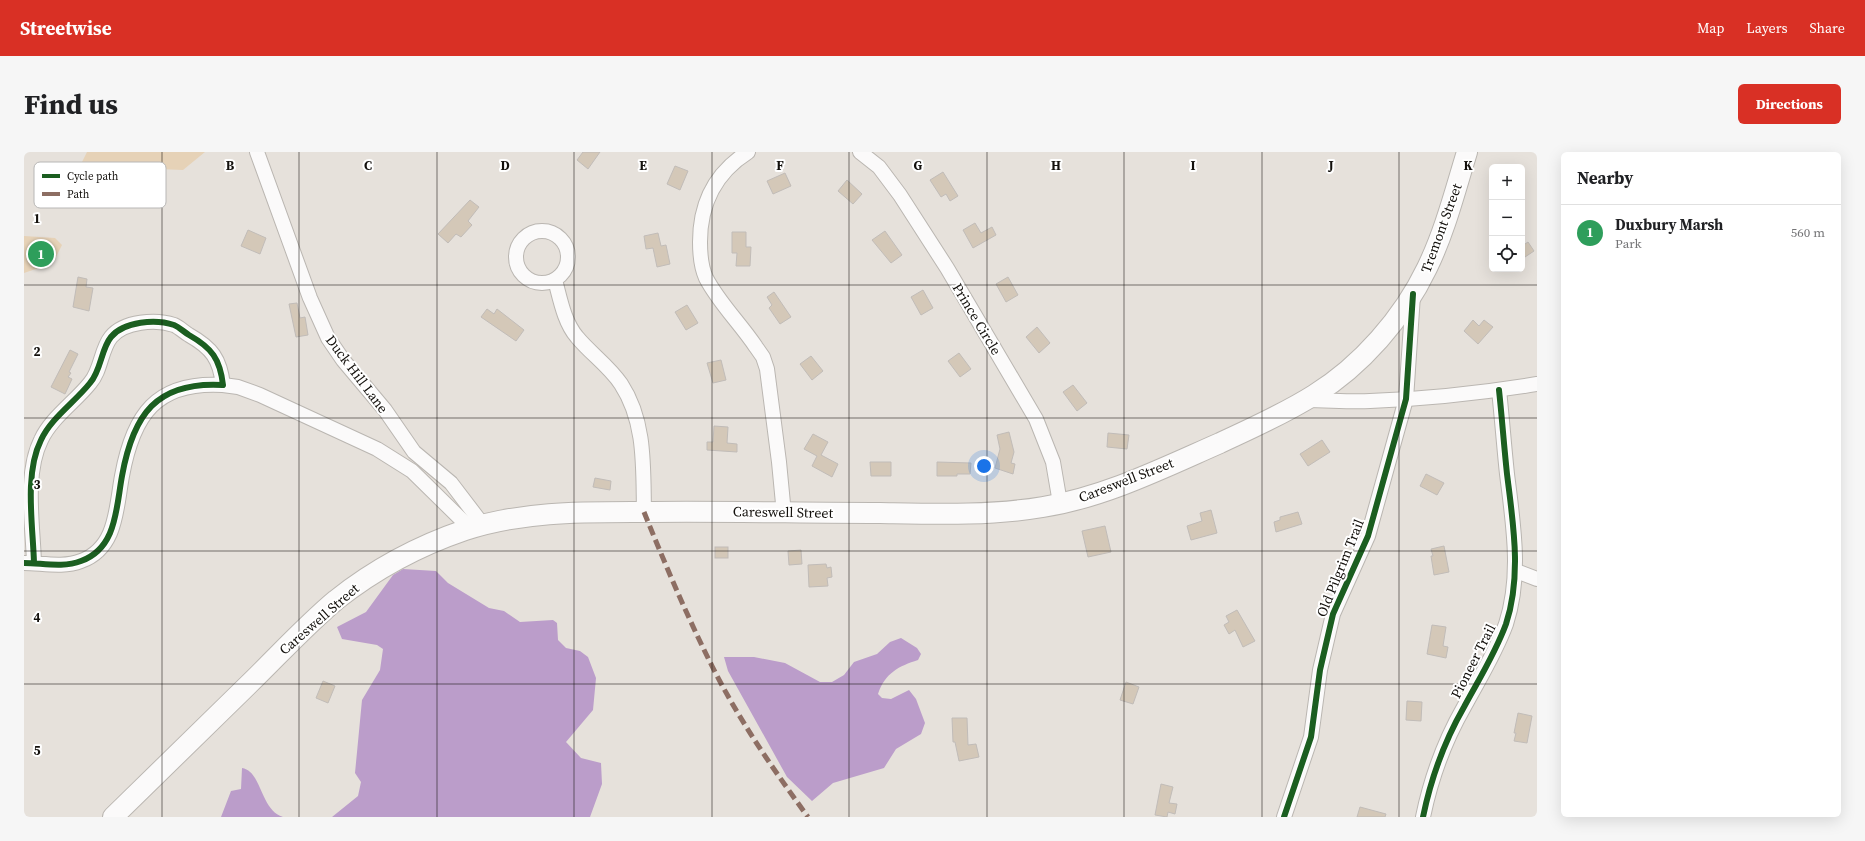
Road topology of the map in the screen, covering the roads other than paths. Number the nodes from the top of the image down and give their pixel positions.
1 (257, 152) edge
2 (748, 152) edge
3 (860, 152) edge
4 (1467, 152) edge
5 (555, 280) dead end
6 (1413, 294) junction
7 (1537, 384) edge
8 (222, 385) junction
9 (1499, 390) junction
10 (1406, 399) junction
11 (1306, 400) junction
12 (1060, 503) junction
13 (644, 512) junction
14 (784, 514) junction
15 (477, 527) junction
16 (29, 563) edge
17 (1516, 571) junction
18 (1537, 578) edge
19 (113, 817) edge
20 (1284, 817) edge
21 (1423, 817) edge

1 - 15 street, Duck Hill Lane
2 - 14 street
3 - 12 street, Prince Circle
4 - 6 main road, Tremont Street
5 - 13 street
6 - 10 street, Old Pilgrim Trail
6 - 11 main road, Tremont Street
7 - 9 street, Careswell Street
8 - 15 street
8 - 16 street
8 - 16 street
9 - 10 street, Careswell Street
9 - 17 street, Pioneer Trail
10 - 11 street, Careswell Street
10 - 20 street, Old Pilgrim Trail
11 - 12 main road, Careswell Street
12 - 14 main road, Careswell Street
13 - 14 main road, Careswell Street
13 - 15 main road, Careswell Street
15 - 19 main road, Careswell Street
17 - 18 street
17 - 21 street, Pioneer Trail

